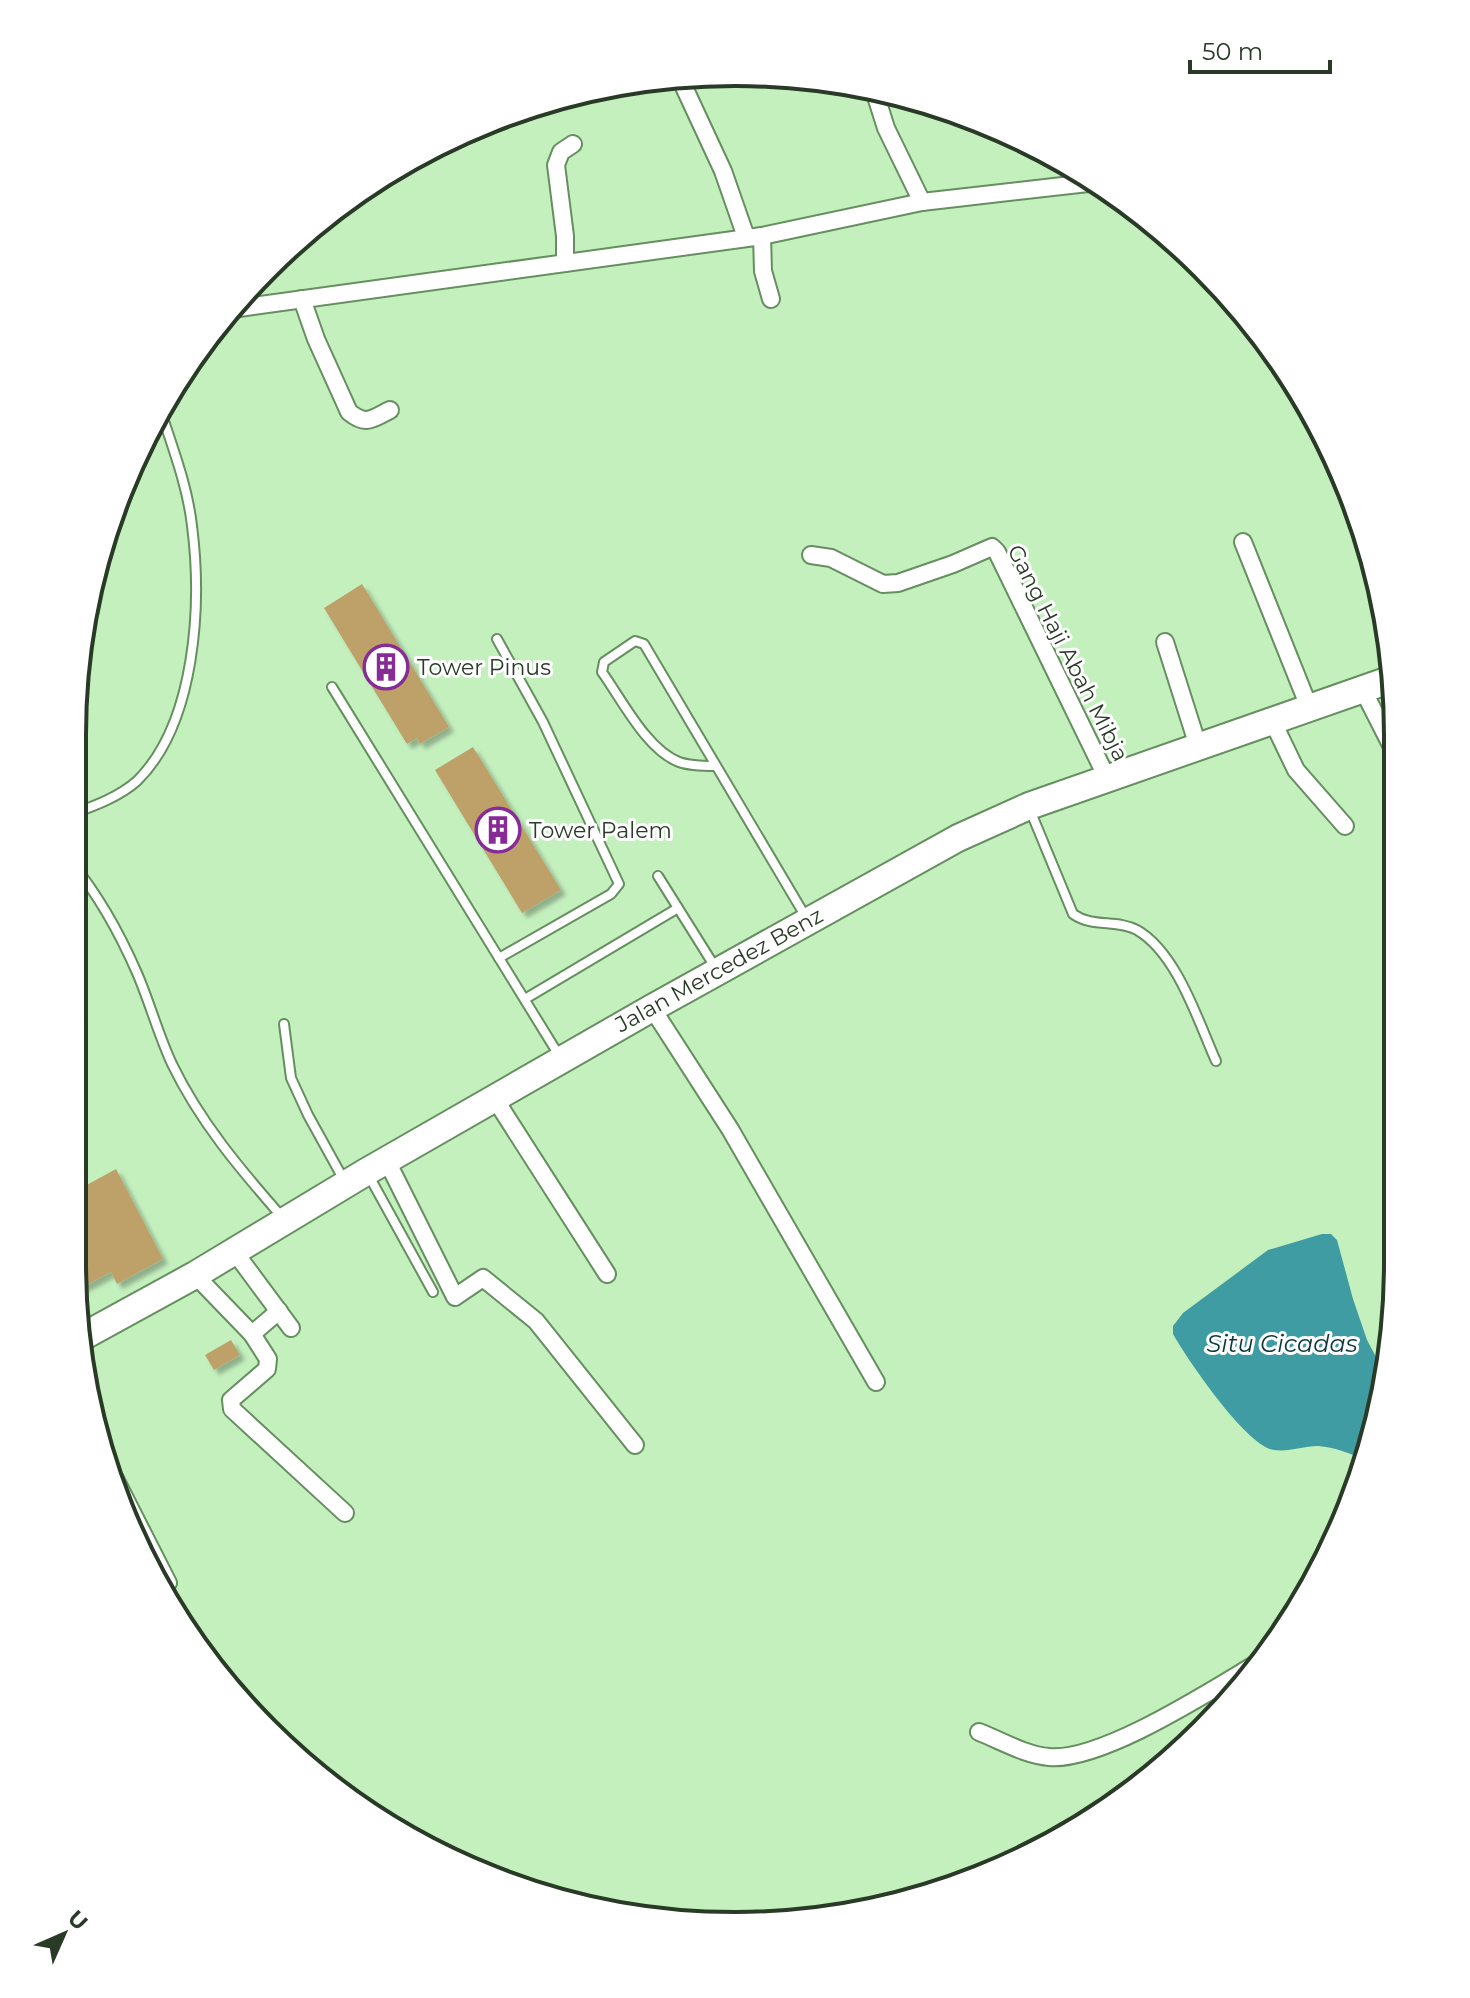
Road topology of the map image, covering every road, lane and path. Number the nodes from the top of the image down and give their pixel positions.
1 (684, 88) edge
2 (878, 102) edge
3 (573, 144) dead end
4 (1078, 184) edge
5 (922, 202) junction
6 (754, 236) junction
7 (565, 263) junction
8 (302, 299) junction
9 (771, 299) dead end
10 (247, 307) edge
11 (390, 410) dead end
12 (165, 425) edge
13 (1243, 542) dead end
14 (811, 555) dead end
15 (497, 639) dead end
16 (1165, 642) dead end
17 (1382, 682) edge
18 (332, 687) dead end
19 (1362, 688) junction
20 (1309, 707) junction
21 (1272, 720) junction
22 (1384, 731) edge
23 (1198, 746) junction
24 (716, 766) junction
25 (1107, 778) junction
26 (1029, 806) junction
27 (86, 808) edge
28 (1345, 826) dead end
29 (658, 876) dead end
30 (86, 882) edge
31 (678, 908) junction
32 (807, 921) junction
33 (499, 958) junction
34 (717, 971) junction
35 (525, 999) junction
36 (652, 1008) junction
37 (284, 1024) dead end
38 (562, 1060) junction
39 (1216, 1061) dead end
40 (495, 1099) junction
41 (367, 1173) junction
42 (285, 1221) junction
43 (234, 1251) junction
44 (607, 1274) dead end
45 (195, 1275) junction
46 (433, 1292) dead end
47 (279, 1311) junction
48 (291, 1328) dead end
49 (90, 1333) edge
50 (252, 1334) junction
51 (876, 1382) dead end
52 (635, 1445) dead end
53 (345, 1513) dead end
54 (1236, 1675) edge
55 (979, 1732) dead end

1 - 6 street
2 - 5 street
3 - 7 street
4 - 5 street
5 - 6 street
6 - 7 street
6 - 9 street
7 - 8 street
8 - 10 street
8 - 11 street
12 - 27 lane
13 - 20 street
14 - 25 street, Gang Haji Abah Mibja
15 - 33 lane
16 - 23 street
17 - 19 main road, Jalan Mercedez Benz
18 - 33 lane
19 - 20 main road, Jalan Mercedez Benz
19 - 22 street
20 - 21 main road, Jalan Mercedez Benz
21 - 23 main road, Jalan Mercedez Benz
21 - 28 street
23 - 25 main road, Jalan Mercedez Benz
24 - 24 lane
24 - 32 lane
25 - 26 main road, Jalan Mercedez Benz
26 - 32 main road, Jalan Mercedez Benz
26 - 39 lane
29 - 31 lane
30 - 42 lane
31 - 34 lane
31 - 35 lane
32 - 34 main road, Jalan Mercedez Benz
33 - 35 lane
34 - 36 main road, Jalan Mercedez Benz
35 - 38 lane
36 - 38 main road, Jalan Mercedez Benz
36 - 51 street
37 - 41 lane
38 - 40 main road, Jalan Mercedez Benz
40 - 41 main road, Jalan Mercedez Benz
40 - 44 street
41 - 42 main road, Jalan Mercedez Benz
41 - 46 lane
41 - 52 street
42 - 43 main road, Jalan Mercedez Benz
43 - 45 main road, Jalan Mercedez Benz
43 - 47 street
45 - 49 main road, Jalan Mercedez Benz
45 - 50 street
47 - 48 street
47 - 50 street
50 - 53 street
54 - 55 street

